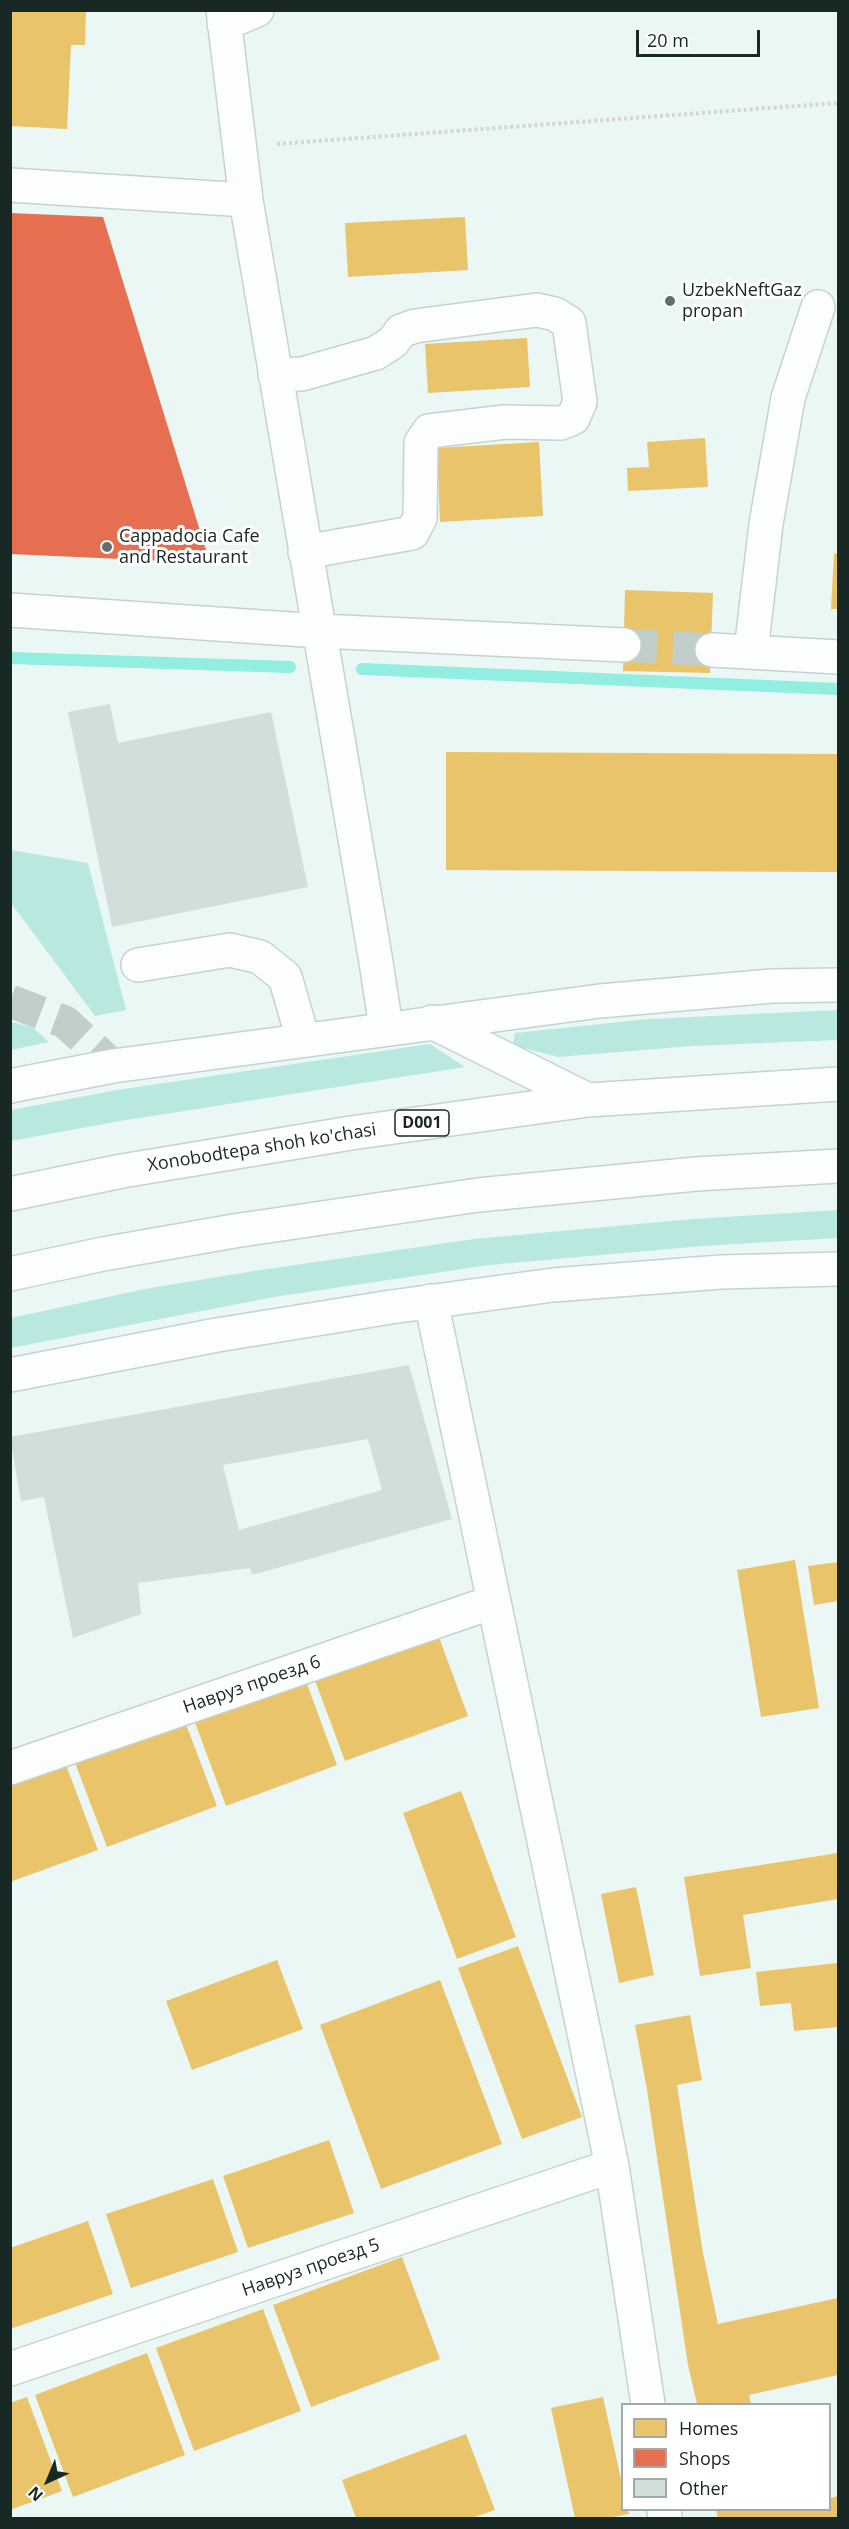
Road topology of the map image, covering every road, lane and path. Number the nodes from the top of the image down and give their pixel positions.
1 (257, 10) edge
2 (224, 17) edge
3 (838, 103) edge
4 (240, 147) junction
5 (10, 186) edge
6 (246, 200) junction
7 (818, 307) dead end
8 (275, 375) junction
9 (305, 552) junction
10 (10, 610) edge
11 (320, 631) junction
12 (624, 645) tunnel mouth
13 (711, 650) tunnel mouth
14 (751, 651) junction
15 (838, 657) edge
16 (138, 965) dead end
17 (838, 985) edge
18 (432, 1022) junction
19 (386, 1028) junction
20 (303, 1039) junction
21 (838, 1084) edge
22 (10, 1086) edge
23 (588, 1100) junction
24 (838, 1166) edge
25 (10, 1194) edge
26 (838, 1269) edge
27 (10, 1274) edge
28 (431, 1301) junction
29 (10, 1375) edge
30 (493, 1602) junction
31 (10, 1768) edge
32 (612, 2166) junction
33 (10, 2369) edge
34 (648, 2403) edge

1 - 2 main road
2 - 4 main road
3 - 4 path
4 - 6 main road
5 - 6 main road
6 - 8 main road
7 - 14 main road
8 - 9 main road
8 - 9 main road
9 - 11 main road
10 - 11 main road
11 - 12 main road
11 - 19 main road
13 - 14 main road
14 - 15 main road
16 - 20 main road
17 - 18 main road
18 - 19 main road
18 - 23 main road
19 - 20 main road
20 - 22 main road
21 - 23 main road, Xonobodtepa shoh ko'chasi / D001
23 - 25 main road, Xonobodtepa shoh ko'chasi / D001
24 - 27 main road
26 - 28 main road
28 - 29 main road
28 - 30 main road
30 - 31 main road, Навруз проезд 6
30 - 32 main road
32 - 33 main road, Навруз проезд 5
32 - 34 main road

